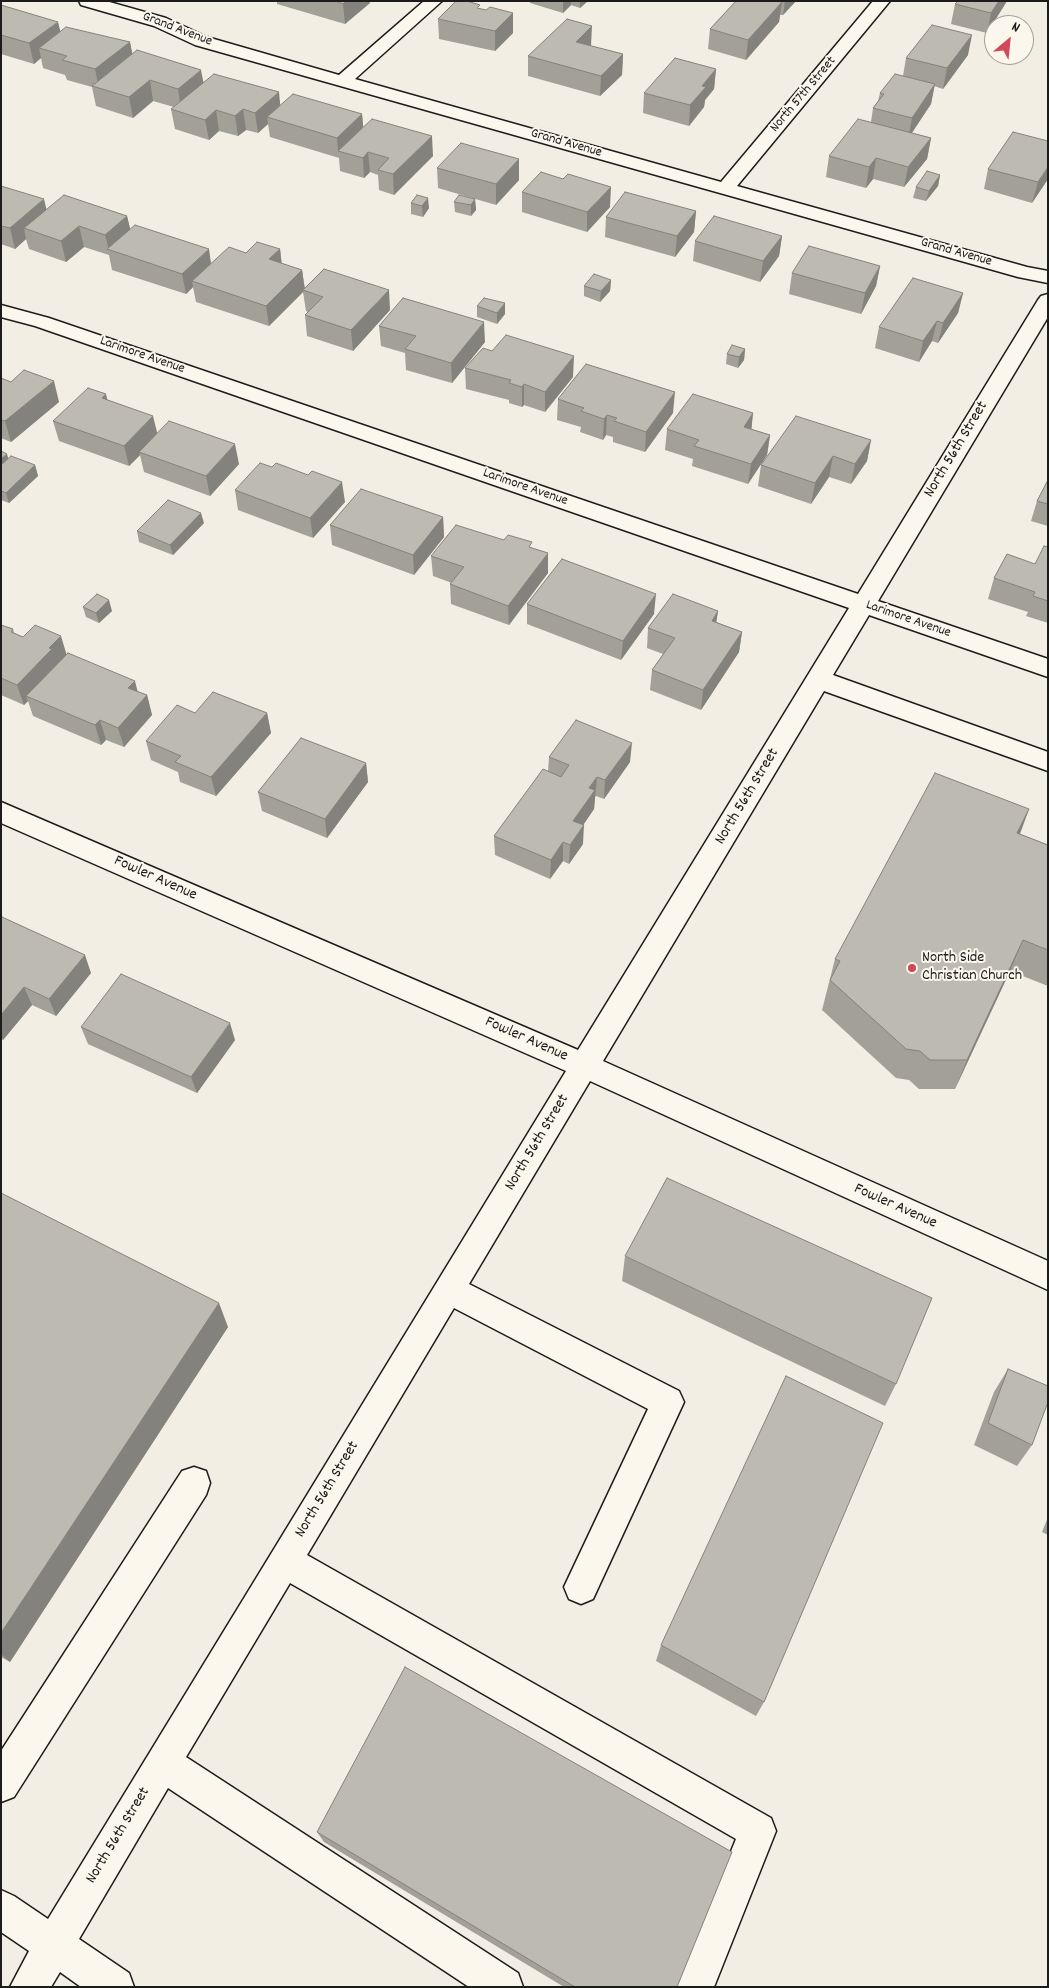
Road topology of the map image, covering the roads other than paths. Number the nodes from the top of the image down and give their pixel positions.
1 (87, 1) edge
2 (434, 1) edge
3 (882, 1) edge
4 (342, 81) junction
5 (725, 189) junction
6 (1048, 276) edge
7 (1048, 300) edge
8 (1, 311) edge
9 (863, 605) junction
10 (1048, 668) edge
11 (818, 679) junction
12 (1048, 762) edge
13 (1, 812) edge
14 (585, 1066) junction
15 (1048, 1276) edge
16 (449, 1290) junction
17 (194, 1483) dead end
18 (285, 1562) junction
19 (581, 1587) dead end
20 (162, 1763) junction
21 (1, 1784) edge
22 (1, 1909) edge
23 (55, 1944) junction
24 (30, 1987) edge
25 (115, 1987) edge
26 (504, 1987) edge
27 (695, 1987) edge

1 - 4 street, Grand Avenue
2 - 4 street
3 - 5 street, North 57th Street
4 - 5 street, Grand Avenue
5 - 6 street, Grand Avenue
7 - 9 street, North 56th Street
8 - 9 street, Larimore Avenue
9 - 10 street, Larimore Avenue
9 - 11 street, North 56th Street
11 - 12 street
11 - 14 street, North 56th Street
13 - 14 street, Fowler Avenue
14 - 15 street, Fowler Avenue
14 - 16 street, North 56th Street
16 - 18 street, North 56th Street
16 - 19 street
17 - 21 street
18 - 20 street, North 56th Street
18 - 27 street
20 - 23 street, North 56th Street
20 - 26 street
22 - 23 street
23 - 24 street, North 56th Street
23 - 25 street

